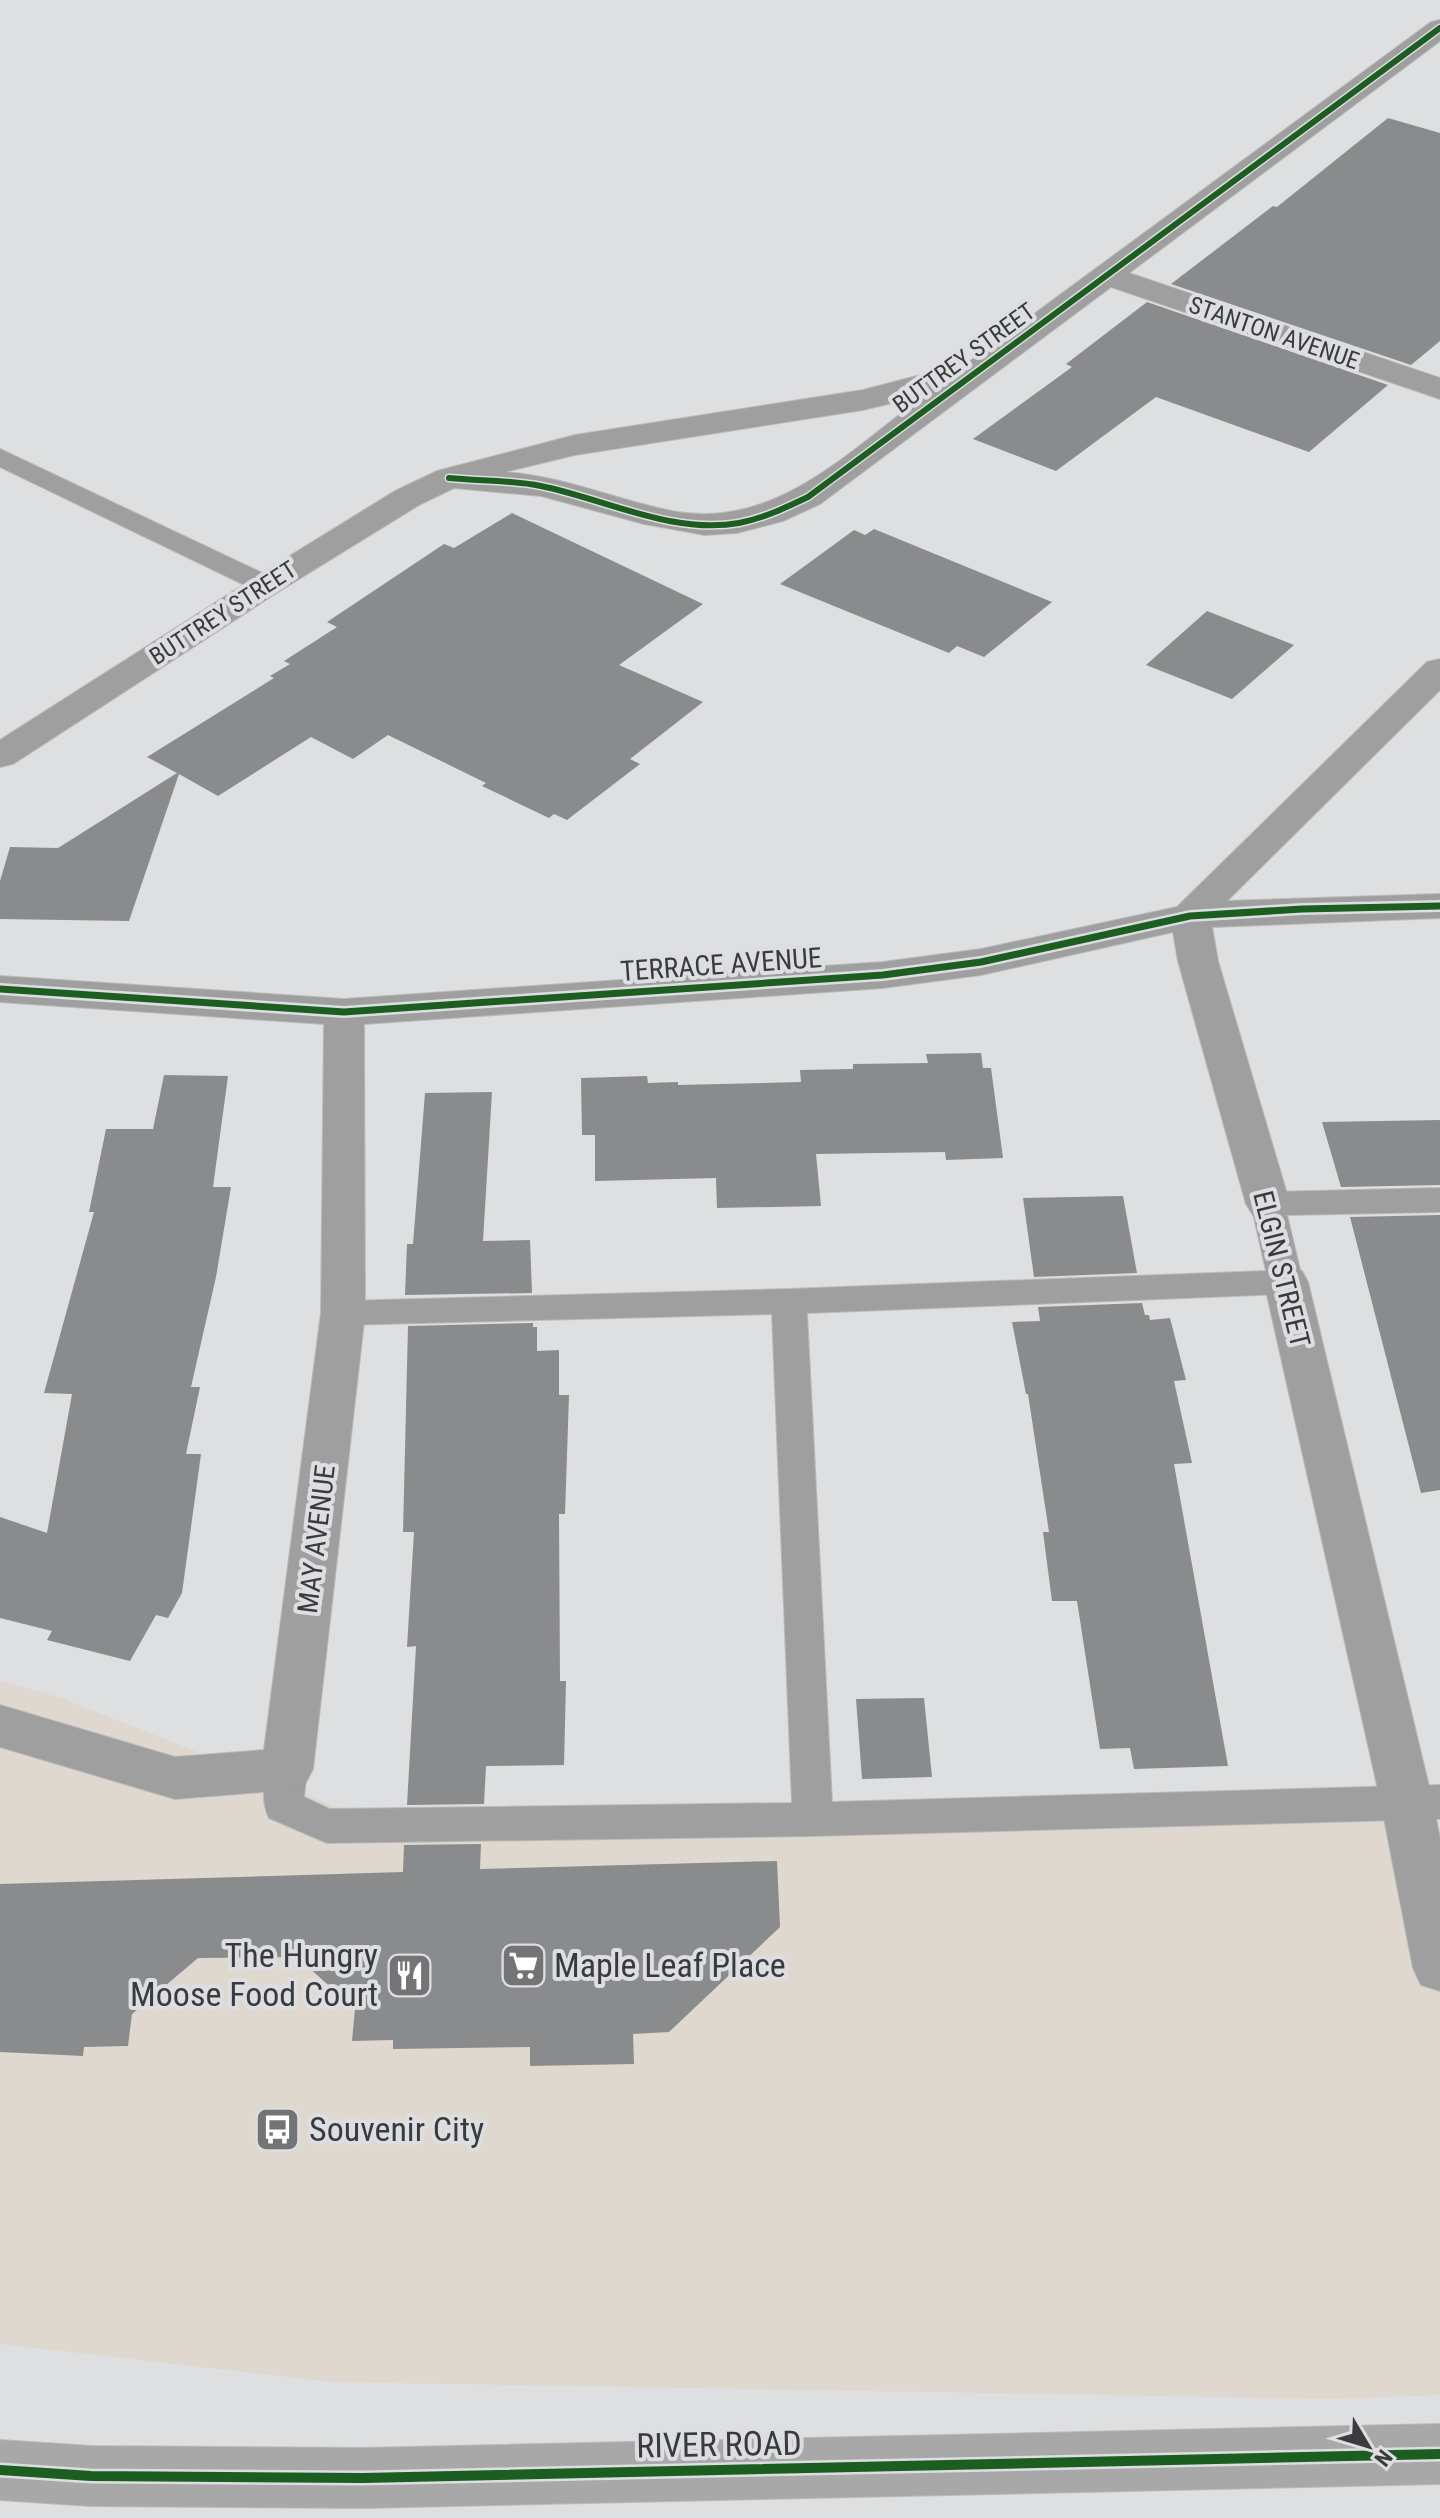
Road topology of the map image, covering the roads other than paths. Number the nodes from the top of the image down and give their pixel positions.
1 (1440, 28) edge
2 (1109, 276) junction
3 (995, 361) junction
4 (1440, 389) edge
5 (0, 457) edge
6 (449, 478) junction
7 (266, 585) junction
8 (1440, 670) edge
9 (0, 756) edge
10 (1440, 906) edge
11 (1190, 916) junction
12 (0, 989) edge
13 (344, 1012) junction
14 (1440, 1200) edge
15 (1268, 1204) junction
16 (1286, 1282) junction
17 (789, 1301) junction
18 (343, 1313) junction
19 (0, 1726) edge
20 (287, 1769) junction
21 (1424, 1803) edge
22 (813, 1819) junction
23 (1440, 1968) edge
24 (1440, 2454) edge
25 (0, 2470) edge

1 - 2 street, BUTTREY STREET
2 - 3 street, BUTTREY STREET
2 - 4 street, STANTON AVENUE
3 - 6 street, BUTTREY STREET
3 - 6 street, BUTTREY STREET
5 - 7 lane
6 - 7 street, BUTTREY STREET
7 - 9 street, BUTTREY STREET
8 - 11 street
10 - 11 street, TERRACE AVENUE
11 - 13 street, TERRACE AVENUE
11 - 15 street, ELGIN STREET
12 - 13 street, TERRACE AVENUE
13 - 18 street, MAY AVENUE
14 - 15 lane
15 - 16 lane, ELGIN STREET
16 - 17 lane
16 - 21 street, ELGIN STREET
17 - 18 lane
17 - 22 lane
18 - 20 street, MAY AVENUE
19 - 20 street
20 - 22 lane
21 - 22 lane
21 - 23 street, ELGIN STREET
24 - 25 main road, RIVER ROAD

